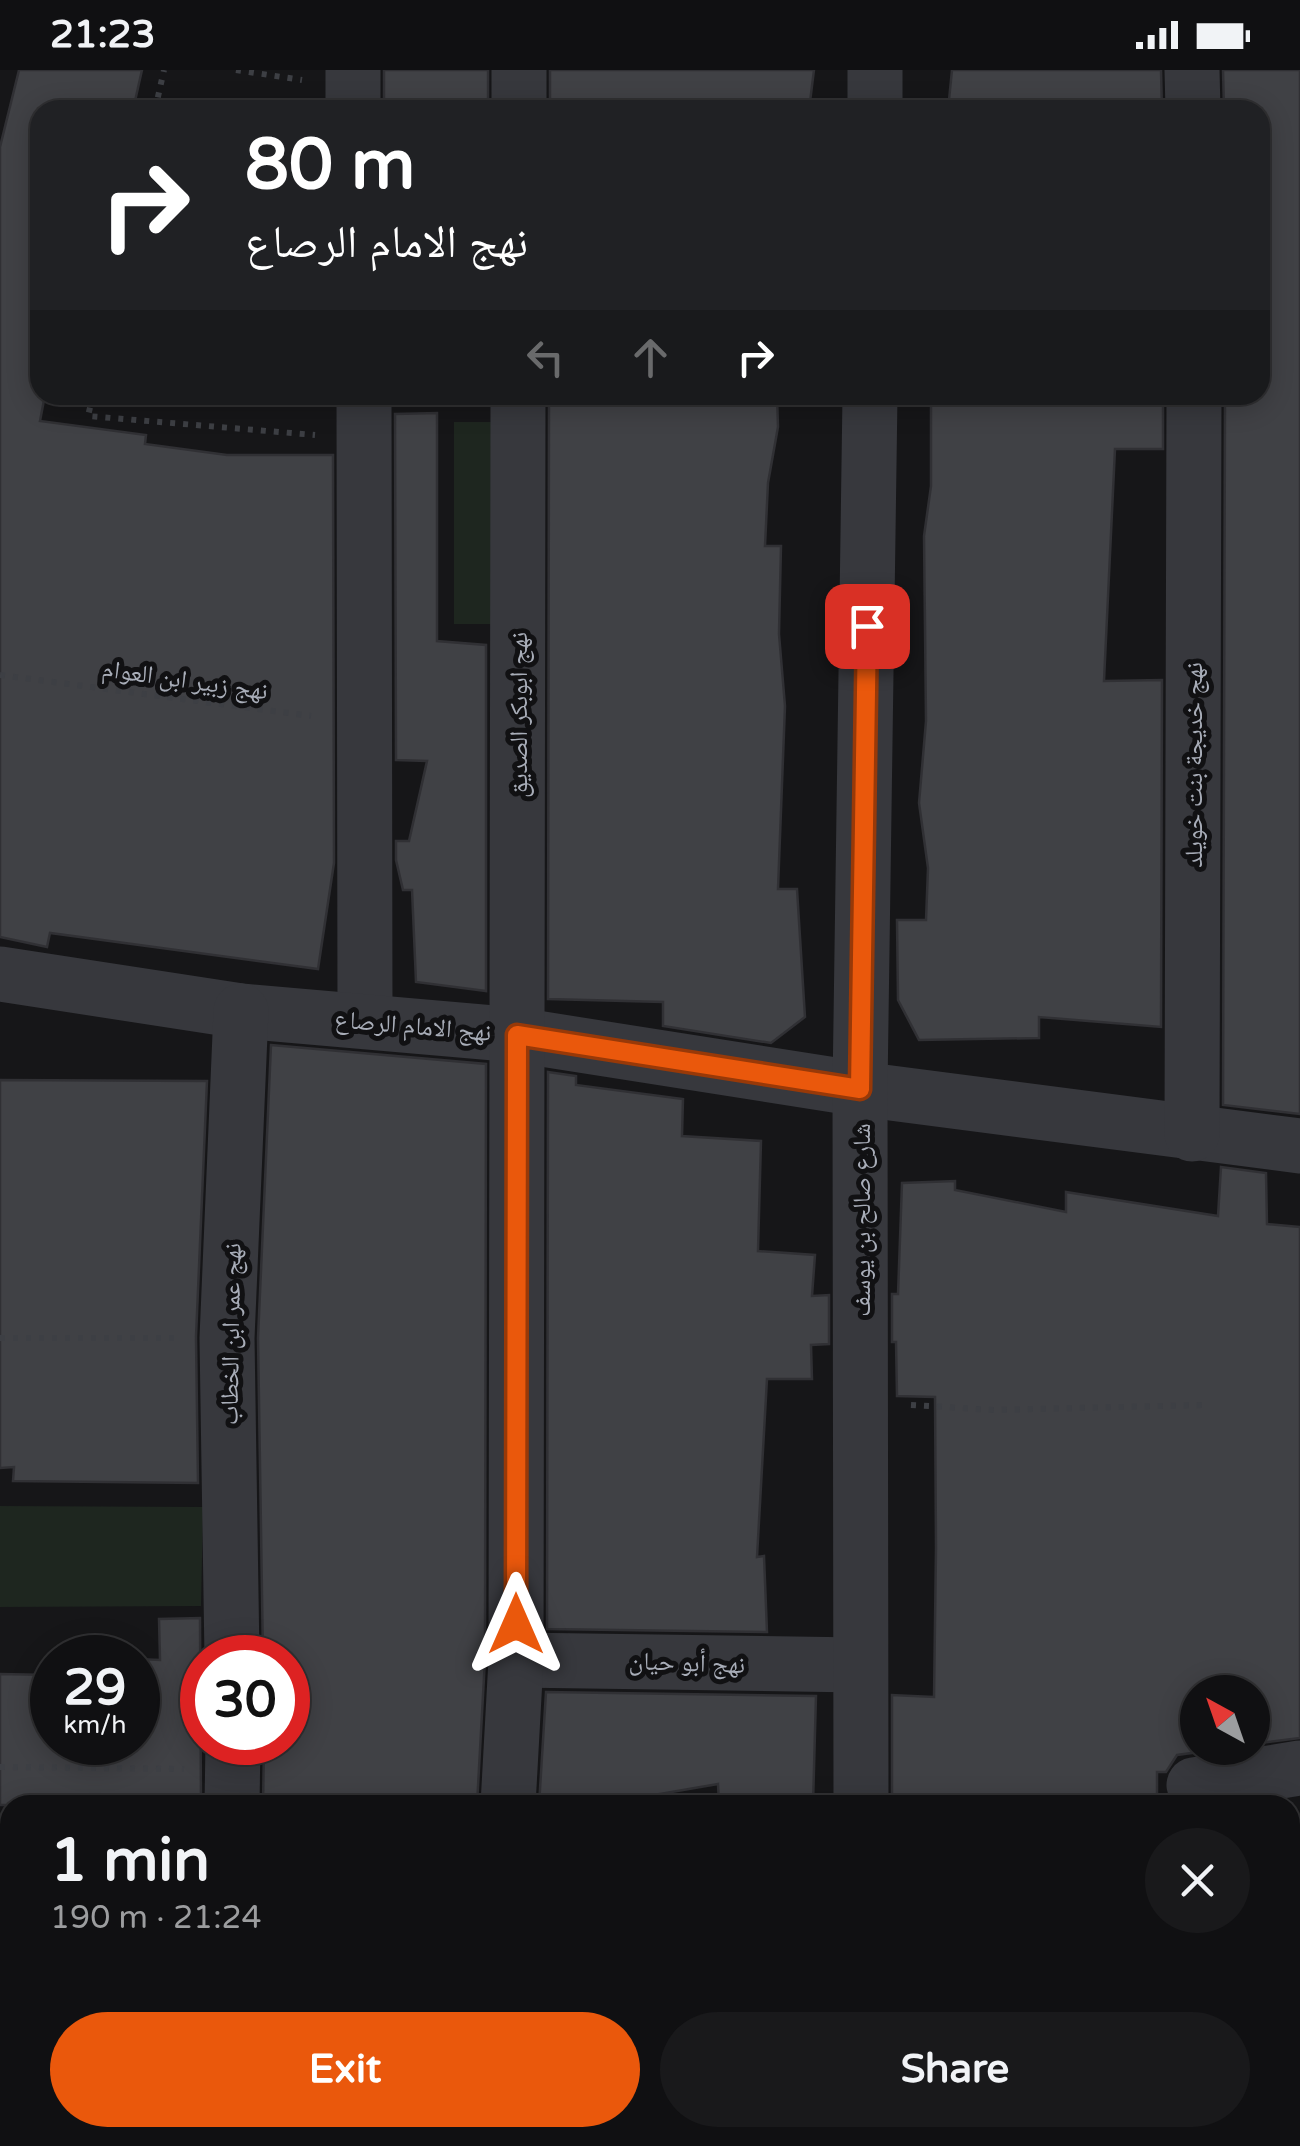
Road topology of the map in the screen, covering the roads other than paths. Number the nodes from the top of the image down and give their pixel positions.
1 (519, 70) edge
2 (876, 70) edge
3 (1192, 70) edge
4 (519, 100) edge
5 (875, 100) edge
6 (1193, 100) edge
7 (518, 405) edge
8 (870, 405) edge
9 (1194, 405) edge
10 (365, 417) edge
11 (0, 974) edge
12 (241, 1011) junction
13 (365, 1020) junction
14 (517, 1035) junction
15 (860, 1089) junction
16 (1192, 1134) junction
17 (1300, 1146) edge
18 (232, 1635) edge
19 (516, 1660) junction
20 (859, 1665) junction
21 (1300, 1768) edge
22 (1194, 1785) dead end
23 (509, 1795) edge
24 (861, 1795) edge

1 - 4 street
2 - 5 street
3 - 6 street
7 - 14 street, نهج ابوبكر الصديق
8 - 15 street, شارع صالح بن يوسف
9 - 16 street, نهج خديجة بنت خويلد
10 - 13 street
11 - 12 street, نهج الامام الرصاع
12 - 13 street, نهج الامام الرصاع
12 - 18 street, نهج عمر ابن الخطاب
13 - 14 street, نهج الامام الرصاع
14 - 15 street, نهج الامام الرصاع
14 - 19 street, نهج ابوبكر الصديق
15 - 16 street, نهج الامام الرصاع
15 - 20 street, شارع صالح بن يوسف
16 - 17 street, نهج الامام الرصاع
19 - 20 street, نهج أبو حيان
19 - 23 street, نهج ابوبكر الصديق
20 - 24 street, شارع صالح بن يوسف
21 - 22 street

